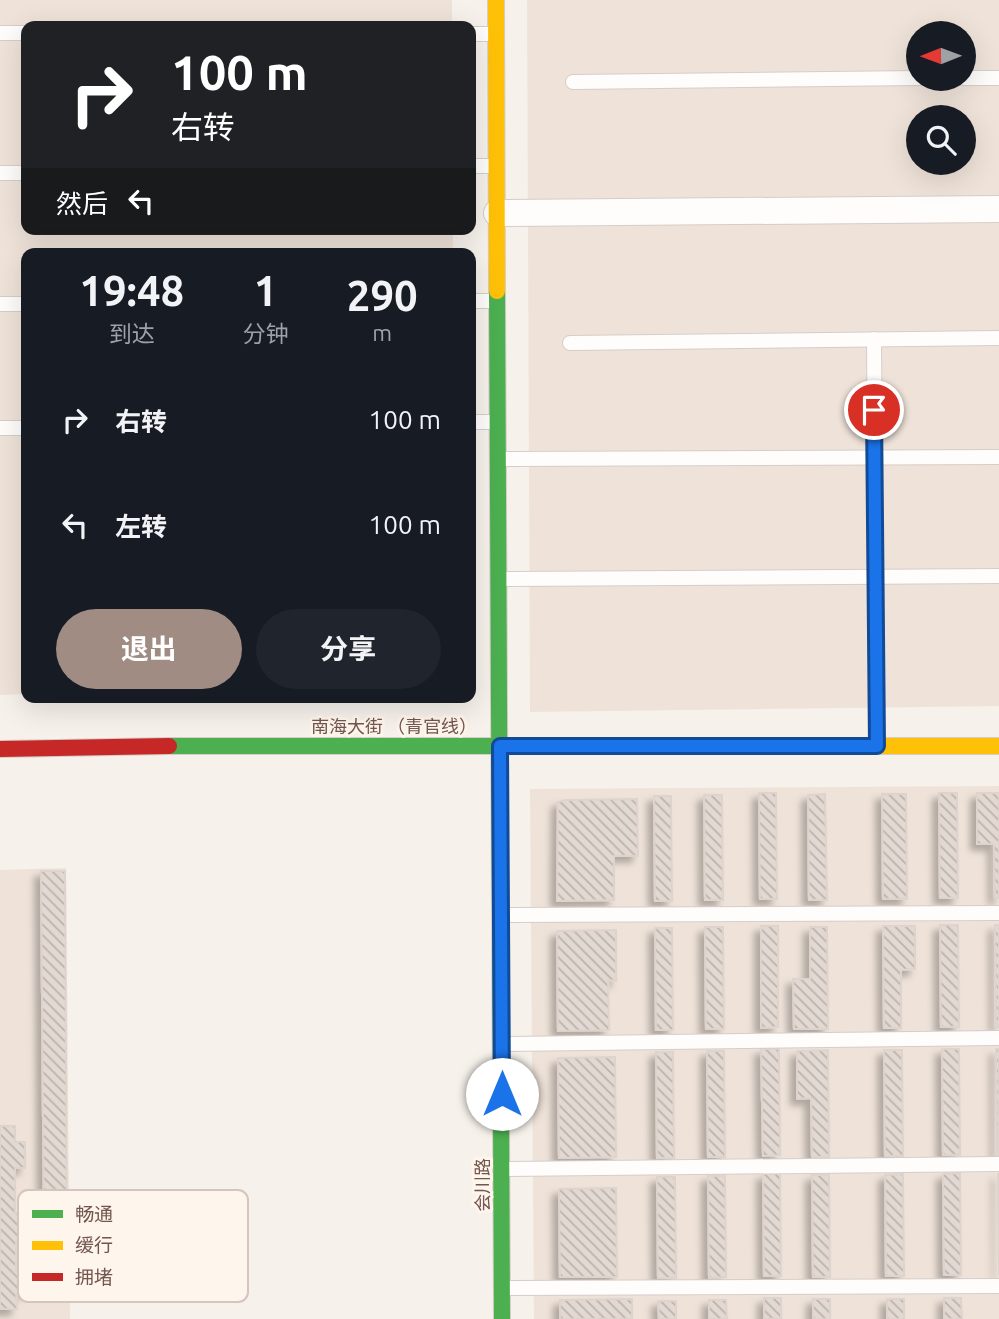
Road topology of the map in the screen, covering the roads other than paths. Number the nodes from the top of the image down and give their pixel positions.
1 (496, 0) edge
2 (0, 33) edge
3 (21, 33) edge
4 (476, 34) edge
5 (496, 34) junction
6 (906, 78) edge
7 (976, 78) edge
8 (999, 78) edge
9 (573, 82) dead end
10 (476, 166) edge
11 (497, 166) junction
12 (0, 173) edge
13 (21, 173) edge
14 (999, 209) edge
15 (497, 212) junction
16 (476, 301) edge
17 (498, 301) junction
18 (0, 304) edge
19 (21, 304) edge
20 (999, 338) edge
21 (874, 339) junction
22 (570, 343) dead end
23 (476, 422) edge
24 (498, 422) junction
25 (0, 428) edge
26 (21, 428) edge
27 (999, 457) edge
28 (875, 458) junction
29 (498, 459) junction
30 (999, 576) edge
31 (876, 577) junction
32 (499, 579) junction
33 (500, 746) junction
34 (877, 746) junction
35 (999, 746) edge
36 (0, 749) edge
37 (999, 913) edge
38 (501, 915) junction
39 (999, 1038) edge
40 (501, 1044) junction
41 (999, 1164) edge
42 (502, 1169) junction
43 (999, 1286) edge
44 (502, 1289) junction
45 (502, 1319) edge

1 - 5 street, 会川路
2 - 3 lane
4 - 5 lane
5 - 11 street, 会川路
6 - 9 lane
7 - 8 lane
10 - 11 lane
11 - 15 street, 会川路
12 - 13 lane
14 - 15 street
15 - 17 street, 会川路
16 - 17 lane
17 - 24 street, 会川路
18 - 19 lane
20 - 21 lane
21 - 22 lane
21 - 28 lane
23 - 24 lane
24 - 29 street, 会川路
25 - 26 lane
27 - 28 lane
28 - 29 lane
28 - 31 lane
29 - 32 street, 会川路
30 - 31 lane
31 - 32 lane
31 - 34 lane
32 - 33 street, 会川路
33 - 34 street, 南海大街 （青官线）
33 - 36 street, 南海大街 （青官线）
33 - 38 street, 会川路
34 - 35 street, 南海大街 （青官线）
37 - 38 lane
38 - 40 street, 会川路
39 - 40 lane
40 - 42 street, 会川路
41 - 42 lane
42 - 44 street, 会川路
43 - 44 lane
44 - 45 street, 会川路

